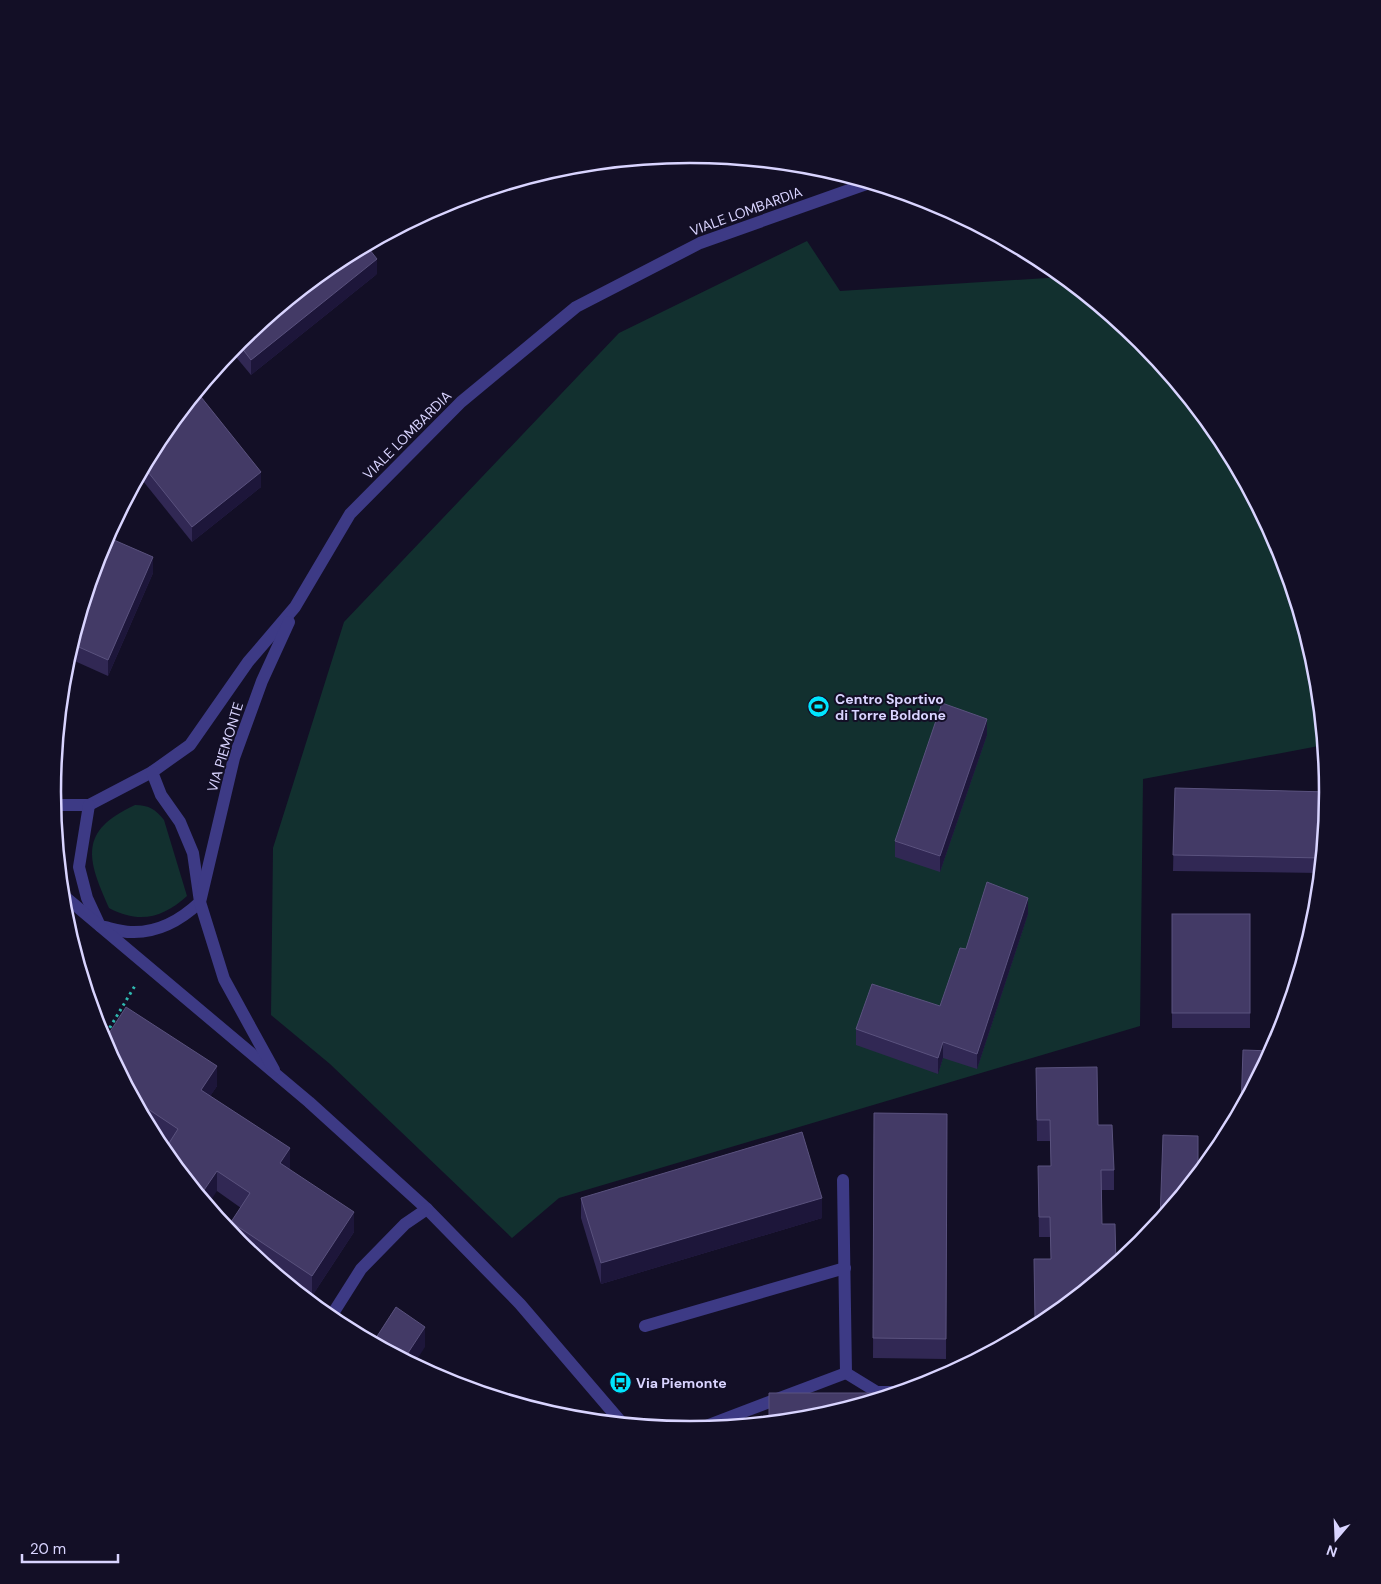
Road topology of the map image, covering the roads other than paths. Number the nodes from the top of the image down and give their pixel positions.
1 (860, 186) edge
2 (295, 607) junction
3 (152, 772) junction
4 (62, 805) edge
5 (89, 805) junction
6 (71, 902) edge
7 (200, 902) junction
8 (100, 926) junction
9 (278, 1077) junction
10 (843, 1180) dead end
11 (427, 1209) junction
12 (844, 1268) junction
13 (335, 1311) edge
14 (646, 1326) dead end
15 (846, 1373) junction
16 (880, 1392) edge
17 (617, 1417) edge
18 (721, 1420) edge

1 - 2 street, VIALE LOMBARDIA
2 - 3 street, VIALE LOMBARDIA
2 - 7 street, VIA PIEMONTE
3 - 5 street, VIALE LOMBARDIA
3 - 7 street
4 - 5 street, VIALE LOMBARDIA
5 - 8 street
6 - 8 street
7 - 8 street
7 - 9 street
8 - 9 street
9 - 11 street
10 - 12 street
11 - 13 street
11 - 17 street
12 - 14 street
12 - 15 street
15 - 16 street
15 - 18 street

